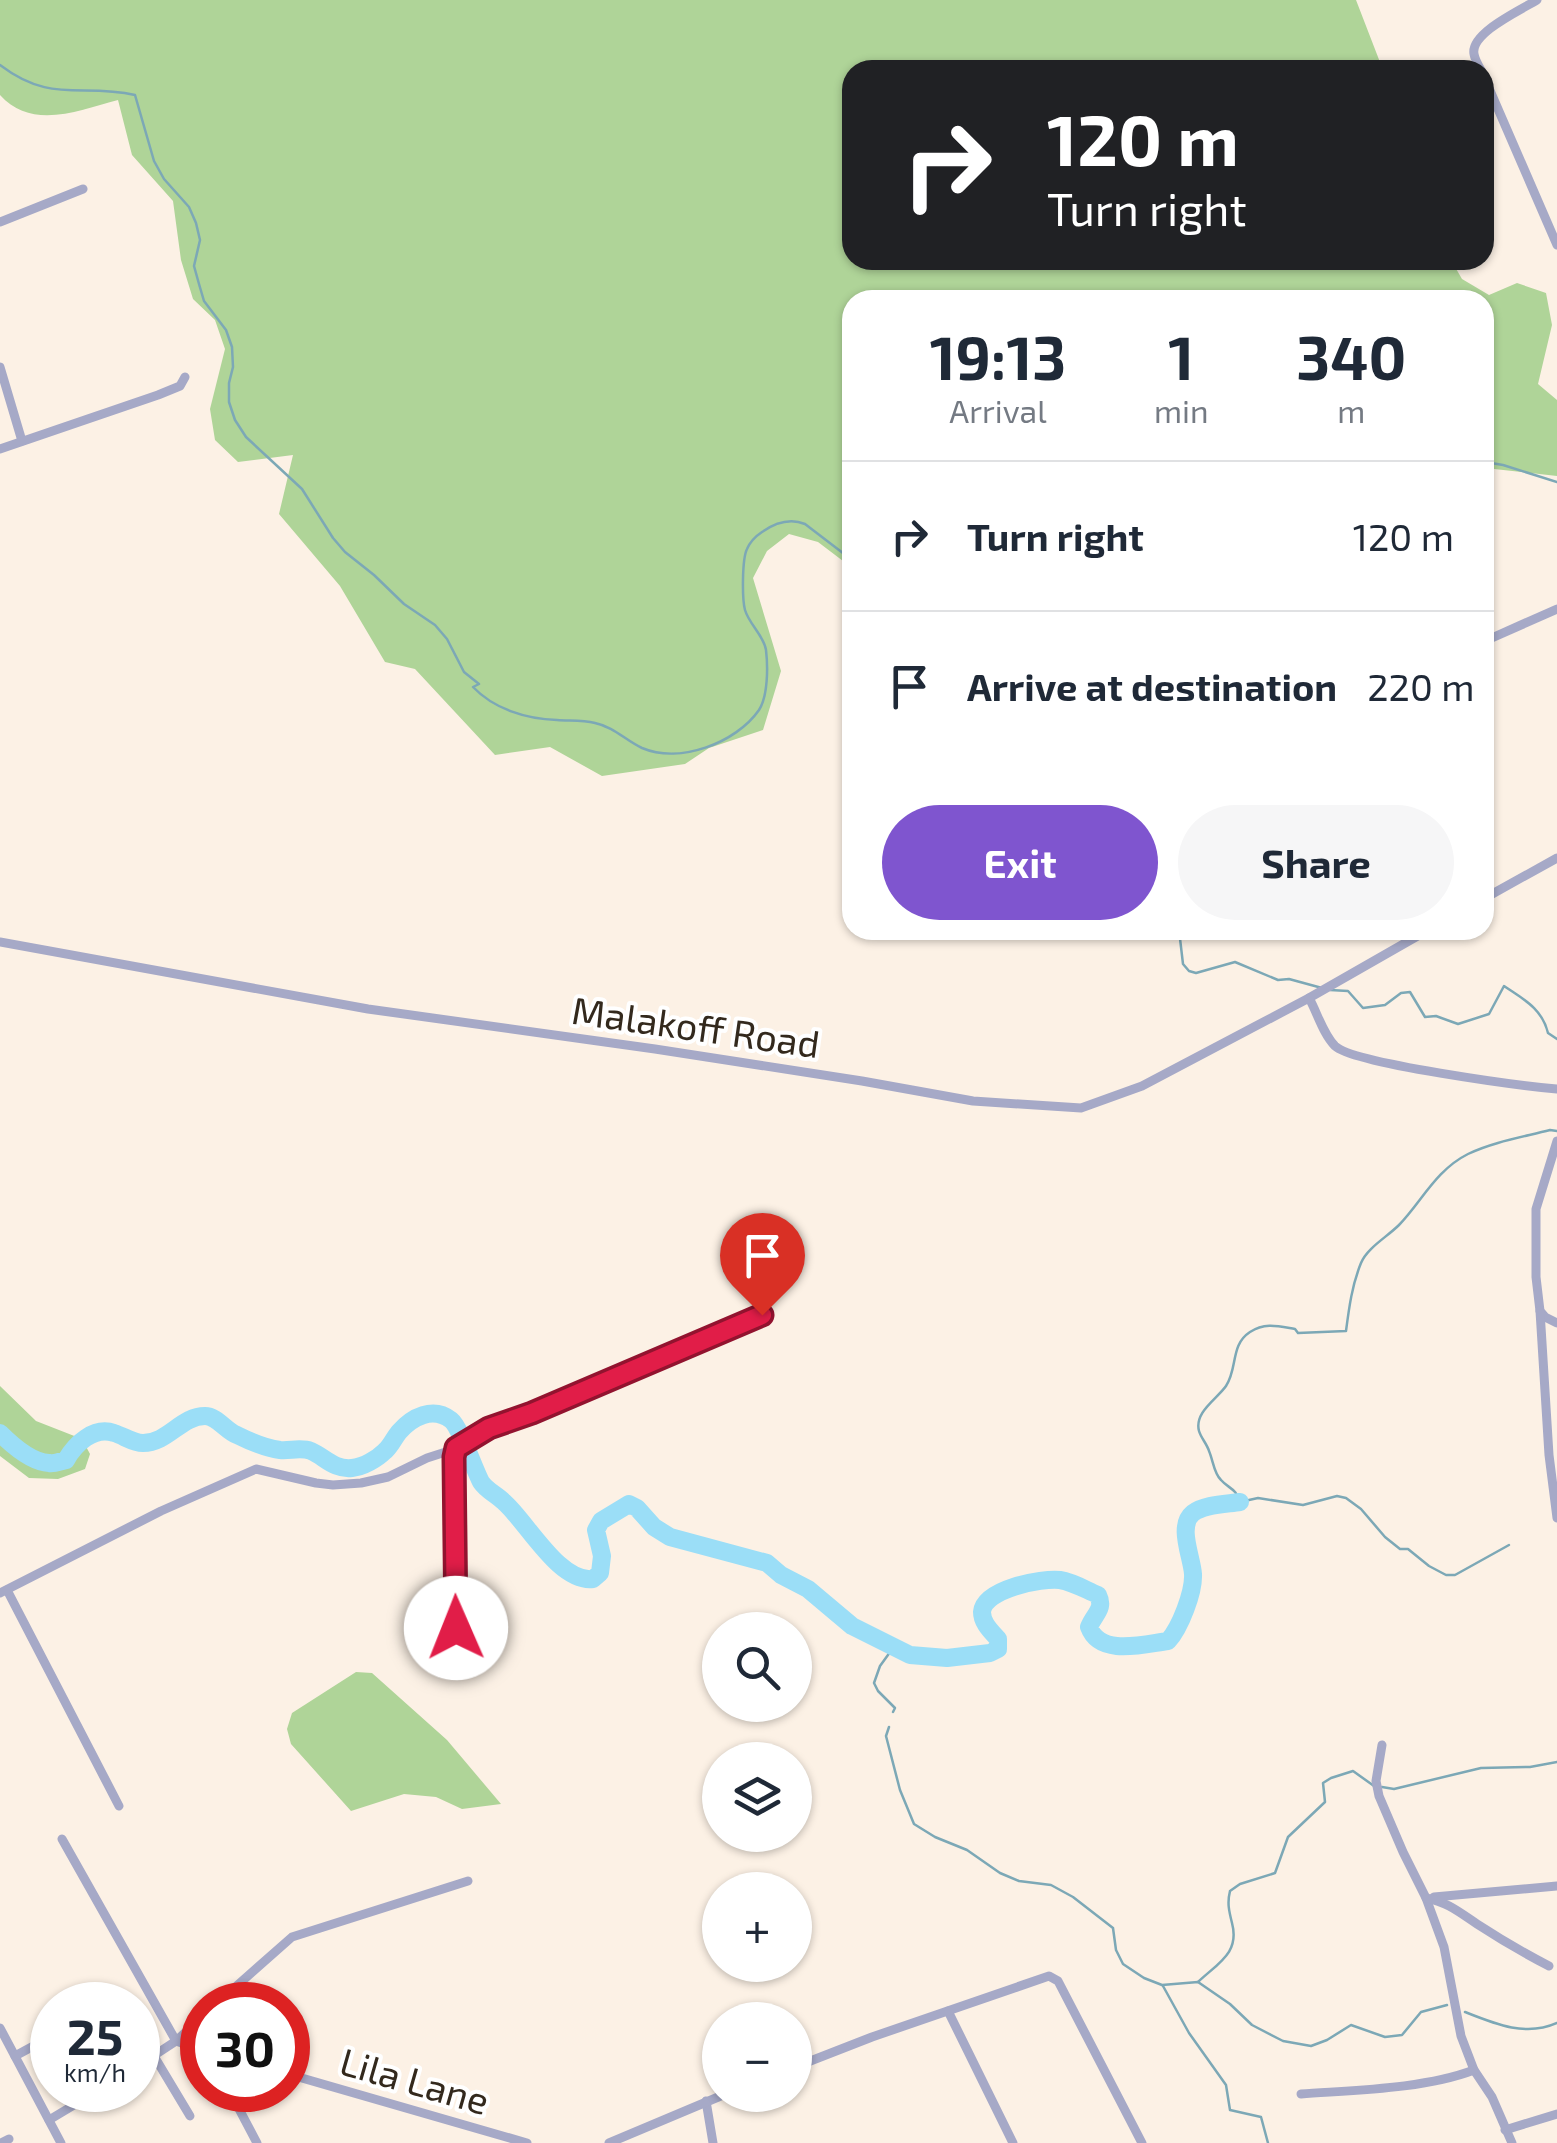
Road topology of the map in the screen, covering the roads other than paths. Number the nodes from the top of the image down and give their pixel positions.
1 (1537, 0) edge
2 (1476, 60) edge
3 (1494, 101) edge
4 (83, 190) dead end
5 (0, 222) edge
6 (1557, 245) edge
7 (0, 367) edge
8 (185, 377) dead end
9 (22, 441) junction
10 (0, 449) edge
11 (1557, 609) edge
12 (1494, 637) edge
13 (1557, 858) edge
14 (1494, 893) edge
15 (1410, 940) edge
16 (0, 942) edge
17 (1314, 995) junction
18 (1557, 1089) edge
19 (1557, 1141) edge
20 (1540, 1311) junction
21 (762, 1315) dead end
22 (1557, 1323) edge
23 (456, 1448) junction
24 (1557, 1518) edge
25 (3, 1592) edge
26 (456, 1628) dead end
27 (1382, 1744) dead end
28 (119, 1806) dead end
29 (62, 1840) dead end
30 (468, 1880) dead end
31 (1557, 1886) edge
32 (1426, 1898) junction
33 (1549, 1966) dead end
34 (241, 1982) edge
35 (948, 2011) junction
36 (0, 2028) edge
37 (180, 2037) edge
38 (176, 2041) junction
39 (180, 2042) edge
40 (30, 2048) edge
41 (160, 2052) edge
42 (15, 2056) junction
43 (812, 2060) edge
44 (160, 2066) edge
45 (1474, 2070) junction
46 (310, 2080) edge
47 (1301, 2094) dead end
48 (702, 2103) edge
49 (63, 2112) edge
50 (240, 2112) edge
51 (708, 2112) edge
52 (1557, 2114) edge
53 (190, 2116) dead end
54 (50, 2120) junction
55 (1504, 2130) junction
56 (61, 2143) edge
57 (256, 2143) edge
58 (527, 2143) edge
59 (609, 2143) edge
60 (713, 2143) edge
61 (1012, 2143) edge
62 (1142, 2143) edge
63 (1512, 2143) edge

1 - 2 street
3 - 6 street
4 - 5 street
7 - 9 street
8 - 9 street
9 - 10 street
11 - 12 street
13 - 14 street
15 - 17 street, Malakoff Road
16 - 17 street, Malakoff Road
17 - 18 street
19 - 20 street
20 - 22 street
20 - 24 street
21 - 23 street
23 - 25 street
23 - 26 street
25 - 28 street
27 - 32 street
29 - 38 street
30 - 34 street
31 - 32 street
32 - 33 street
32 - 45 street
35 - 43 street
35 - 61 street
35 - 62 street
36 - 42 street
37 - 38 street
38 - 39 street
38 - 41 street
40 - 42 street
42 - 54 street
44 - 53 street
45 - 47 street
45 - 55 street
46 - 58 street, Lila Lane
48 - 59 street
49 - 54 street
50 - 57 street
51 - 60 street
52 - 55 street
54 - 56 street
55 - 63 street

